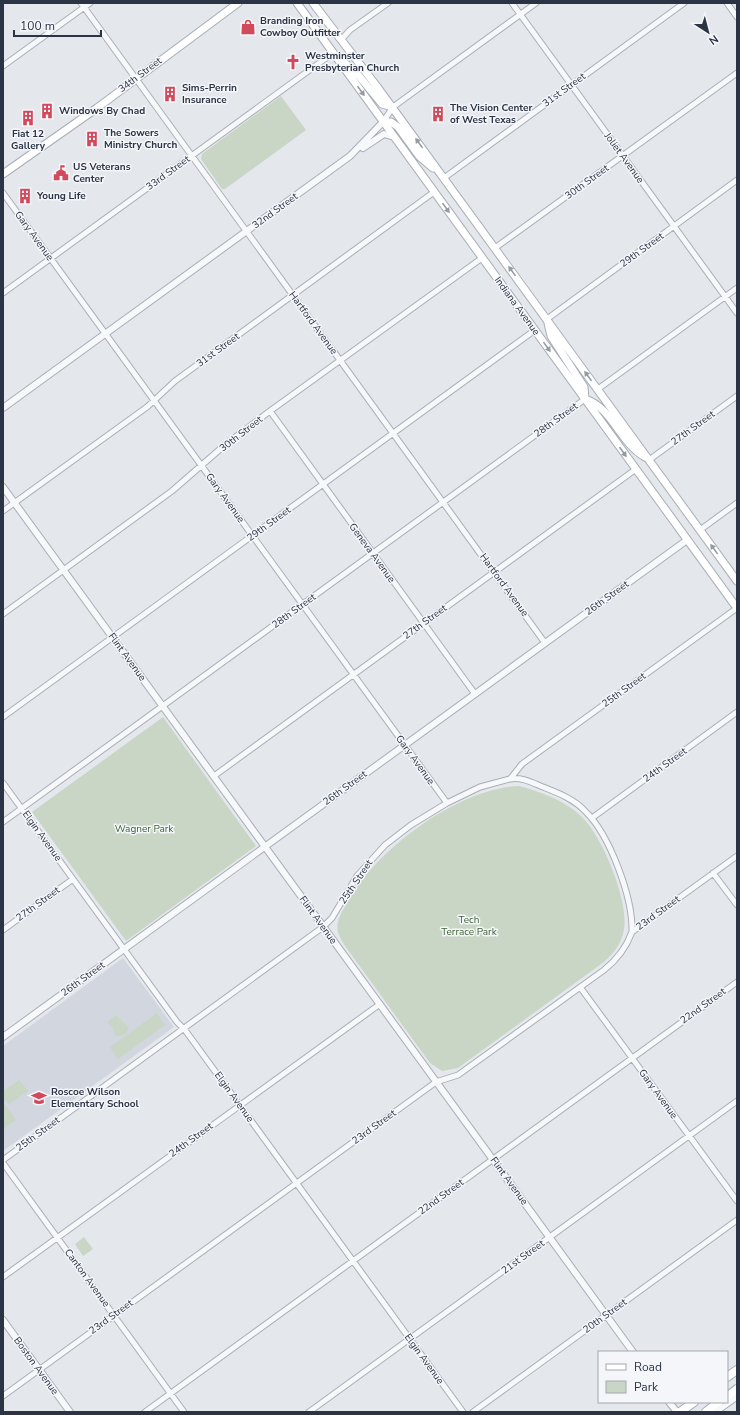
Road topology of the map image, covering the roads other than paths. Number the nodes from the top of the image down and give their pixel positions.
1 (90, 3) edge
2 (238, 3) edge
3 (297, 3) edge
4 (313, 3) edge
5 (388, 3) edge
6 (512, 3) edge
7 (536, 3) edge
8 (684, 3) edge
9 (727, 3) edge
10 (83, 5) edge
11 (520, 15) junction
12 (737, 17) edge
13 (341, 40) junction
14 (333, 53) junction
15 (3, 66) edge
16 (737, 73) edge
17 (135, 78) junction
18 (572, 85) junction
19 (393, 107) junction
20 (383, 122) junction
21 (394, 137) junction
22 (192, 156) junction
23 (350, 156) junction
24 (623, 156) junction
25 (3, 174) edge
26 (444, 178) junction
27 (737, 180) edge
28 (3, 192) edge
29 (434, 192) junction
30 (674, 226) junction
31 (246, 231) junction
32 (495, 248) junction
33 (51, 258) junction
34 (482, 258) junction
35 (737, 288) edge
36 (3, 293) edge
37 (293, 295) junction
38 (725, 297) junction
39 (737, 313) edge
40 (547, 319) junction
41 (535, 330) junction
42 (106, 333) junction
43 (341, 361) junction
44 (598, 389) junction
45 (737, 396) edge
46 (585, 399) junction
47 (154, 400) junction
48 (3, 408) edge
49 (270, 411) junction
50 (393, 433) junction
51 (649, 460) junction
52 (201, 466) junction
53 (636, 469) junction
54 (323, 485) junction
55 (3, 486) edge
56 (14, 502) junction
57 (443, 502) junction
58 (737, 503) edge
59 (3, 511) edge
60 (700, 530) junction
61 (252, 536) junction
62 (687, 540) junction
63 (372, 553) junction
64 (64, 570) junction
65 (494, 572) junction
66 (737, 581) edge
67 (302, 604) junction
68 (737, 608) edge
69 (3, 614) edge
70 (424, 623) junction
71 (113, 637) junction
72 (545, 643) junction
73 (353, 674) junction
74 (475, 694) junction
75 (163, 706) junction
76 (737, 712) edge
77 (3, 717) edge
78 (404, 745) junction
79 (214, 776) junction
80 (510, 779) junction
81 (3, 783) edge
82 (447, 803) junction
83 (22, 809) junction
84 (592, 818) junction
85 (3, 822) edge
86 (265, 847) junction
87 (737, 856) edge
88 (714, 873) junction
89 (73, 879) junction
90 (737, 905) edge
91 (323, 927) junction
92 (3, 930) edge
93 (632, 932) junction
94 (123, 949) junction
95 (737, 982) edge
96 (580, 986) junction
97 (380, 1004) junction
98 (184, 1029) junction
99 (3, 1037) edge
100 (632, 1058) junction
101 (436, 1082) junction
102 (737, 1101) edge
103 (240, 1105) junction
104 (689, 1136) junction
105 (493, 1159) junction
106 (3, 1160) edge
107 (3, 1163) edge
108 (296, 1183) junction
109 (737, 1201) edge
110 (737, 1220) edge
111 (550, 1237) junction
112 (57, 1238) junction
113 (353, 1261) junction
114 (3, 1277) edge
115 (114, 1315) junction
116 (606, 1315) junction
117 (3, 1320) edge
118 (410, 1339) junction
119 (632, 1351) edge
120 (39, 1370) junction
121 (737, 1370) edge
122 (728, 1377) edge
123 (737, 1389) edge
124 (171, 1393) junction
125 (728, 1395) edge
126 (3, 1396) edge
127 (737, 1397) edge
128 (670, 1403) edge
129 (693, 1403) edge
130 (719, 1403) edge
131 (316, 1410) edge
132 (70, 1412) edge
133 (145, 1412) edge
134 (184, 1412) edge
135 (309, 1412) edge
136 (463, 1412) edge
137 (473, 1412) edge
138 (676, 1412) edge
139 (680, 1412) edge
140 (706, 1412) edge
141 (716, 1412) edge

1 - 10 street
2 - 17 main road, 34th Street
3 - 14 main road, Indiana Avenue
4 - 13 main road, Indiana Avenue
5 - 13 street
6 - 11 street, Joliet Avenue
7 - 11 street, 32nd Street
8 - 18 street, 31st Street
9 - 12 street
10 - 15 street
10 - 17 street, Hartford Avenue
11 - 18 street, Joliet Avenue
11 - 19 street, 32nd Street
13 - 19 main road, Indiana Avenue
14 - 19 main road
14 -> 20 main road, Indiana Avenue
14 - 22 street, 33rd Street
16 - 24 street, 30th Street
17 - 22 street, Hartford Avenue
17 - 25 main road, 34th Street
18 - 24 street, Joliet Avenue
18 - 26 street, 31st Street
19 - 20 street, 32nd Street
26 -> 19 main road, Indiana Avenue
20 - 21 main road, Indiana Avenue
20 - 23 street, 32nd Street
20 - 26 main road
21 - 23 street
21 - 29 main road, Indiana Avenue
22 - 31 street, Hartford Avenue
22 - 33 street, 33rd Street
23 - 31 street, 32nd Street
24 - 30 street, Joliet Avenue
24 - 32 street, 30th Street
26 - 32 main road, Indiana Avenue
27 - 30 street, 29th Street
28 - 33 street, Gary Avenue
29 -> 34 main road, Indiana Avenue
29 - 37 street, 31st Street
30 - 38 street, Joliet Avenue
30 - 40 street, 29th Street
31 - 37 street, Hartford Avenue
31 - 42 street, 32nd Street
40 -> 32 main road, Indiana Avenue
33 - 36 street, 33rd Street
33 - 42 street, Gary Avenue
34 - 41 main road, Indiana Avenue
34 - 43 street, 30th Street
35 - 38 street
37 - 43 street, Hartford Avenue
37 - 47 street, 31st Street
38 - 39 street, Joliet Avenue
38 - 44 street
44 -> 40 main road, Indiana Avenue
40 - 46 main road
41 -> 46 main road, Indiana Avenue
41 - 50 street, 29th Street
42 - 47 street, Gary Avenue
42 - 48 street, 32nd Street
43 - 49 street, 30th Street
43 - 50 street, Hartford Avenue
44 - 51 main road, Indiana Avenue
45 - 51 street, 27th Street
46 - 51 main road
46 -> 53 main road, Indiana Avenue
46 - 57 street, 28th Street
47 - 52 street, Gary Avenue
47 - 56 street, 31st Street
49 - 52 street, 30th Street
49 - 54 street, Geneva Avenue
50 - 54 street, 29th Street
50 - 57 street, Hartford Avenue
51 - 60 main road, Indiana Avenue
52 - 61 street, Gary Avenue
52 - 64 street, 30th Street
53 - 62 main road, Indiana Avenue
53 - 65 street, 27th Street
54 - 61 street, 29th Street
54 - 63 street, Geneva Avenue
55 - 56 street, Flint Avenue
56 - 59 street, 31st Street
56 - 64 street, Flint Avenue
57 - 63 street, 28th Street
57 - 65 street, Hartford Avenue
58 - 60 street
66 -> 60 main road, Indiana Avenue
61 - 67 street, Gary Avenue
61 - 71 street, 29th Street
62 - 68 main road, Indiana Avenue
62 - 72 street, 26th Street
63 - 67 street, 28th Street
63 - 70 street, Geneva Avenue
64 - 69 street, 30th Street
64 - 71 street, Flint Avenue
65 - 70 street, 27th Street
65 - 72 street, Hartford Avenue
67 - 73 street, Gary Avenue
67 - 75 street, 28th Street
68 - 80 street, 25th Street
70 - 73 street, 27th Street
70 - 74 street, Geneva Avenue
71 - 75 street, Flint Avenue
71 - 77 street, 29th Street
72 - 74 street, 26th Street
73 - 78 street, Gary Avenue
73 - 79 street, 27th Street
74 - 78 street, 26th Street
75 - 79 street, Flint Avenue
75 - 83 street, 28th Street
76 - 84 street, 24th Street
78 - 82 street, Gary Avenue
78 - 86 street, 26th Street
79 - 86 street, Flint Avenue
80 - 82 street, 25th Street
80 - 84 street
81 - 83 street, Elgin Avenue
82 - 91 street, 25th Street
83 - 85 street, 28th Street
83 - 89 street, Elgin Avenue
84 - 93 street
86 - 91 street, Flint Avenue
86 - 94 street, 26th Street
87 - 88 street, 23rd Street
88 - 90 street
88 - 93 street, 23rd Street
89 - 92 street, 27th Street
89 - 94 street, Elgin Avenue
91 - 97 street, Flint Avenue
91 - 98 street, 25th Street
93 - 96 street, 23rd Street
94 - 98 street, Elgin Avenue
94 - 99 street, 26th Street
95 - 100 street, 22nd Street
96 - 100 street, Gary Avenue
96 - 101 street, 23rd Street
97 - 101 street, Flint Avenue
97 - 103 street, 24th Street
98 - 103 street, Elgin Avenue
98 - 106 street, 25th Street
100 - 104 street, Gary Avenue
100 - 105 street, 22nd Street
101 - 105 street, Flint Avenue
101 - 108 street, 23rd Street
102 - 104 street, 21st Street
103 - 108 street, Elgin Avenue
103 - 112 street, 24th Street
104 - 109 street, Gary Avenue
104 - 111 street, 21st Street
105 - 111 street, Flint Avenue
105 - 113 street, 22nd Street
107 - 112 street, Canton Avenue
108 - 113 street, Elgin Avenue
108 - 115 street, 23rd Street
110 - 116 street, 20th Street
111 - 116 street, Flint Avenue
111 - 118 street, 21st Street
112 - 114 street, 24th Street
112 - 115 street, Canton Avenue
113 - 118 street, Elgin Avenue
113 - 124 street, 22nd Street
115 - 120 street, 23rd Street
115 - 124 street, Canton Avenue
116 - 119 street, Flint Avenue
116 - 137 street, 20th Street
117 - 120 street, Boston Avenue
118 - 131 street, 21st Street
118 - 136 street, Elgin Avenue
120 - 126 street, 23rd Street
120 - 132 street, Boston Avenue
121 - 122 main road
123 - 125 main road
124 - 133 street, 22nd Street
124 - 134 street, Canton Avenue
127 - 141 street
128 - 138 street
129 - 139 main road
130 - 140 main road
131 - 135 street, 21st Street

